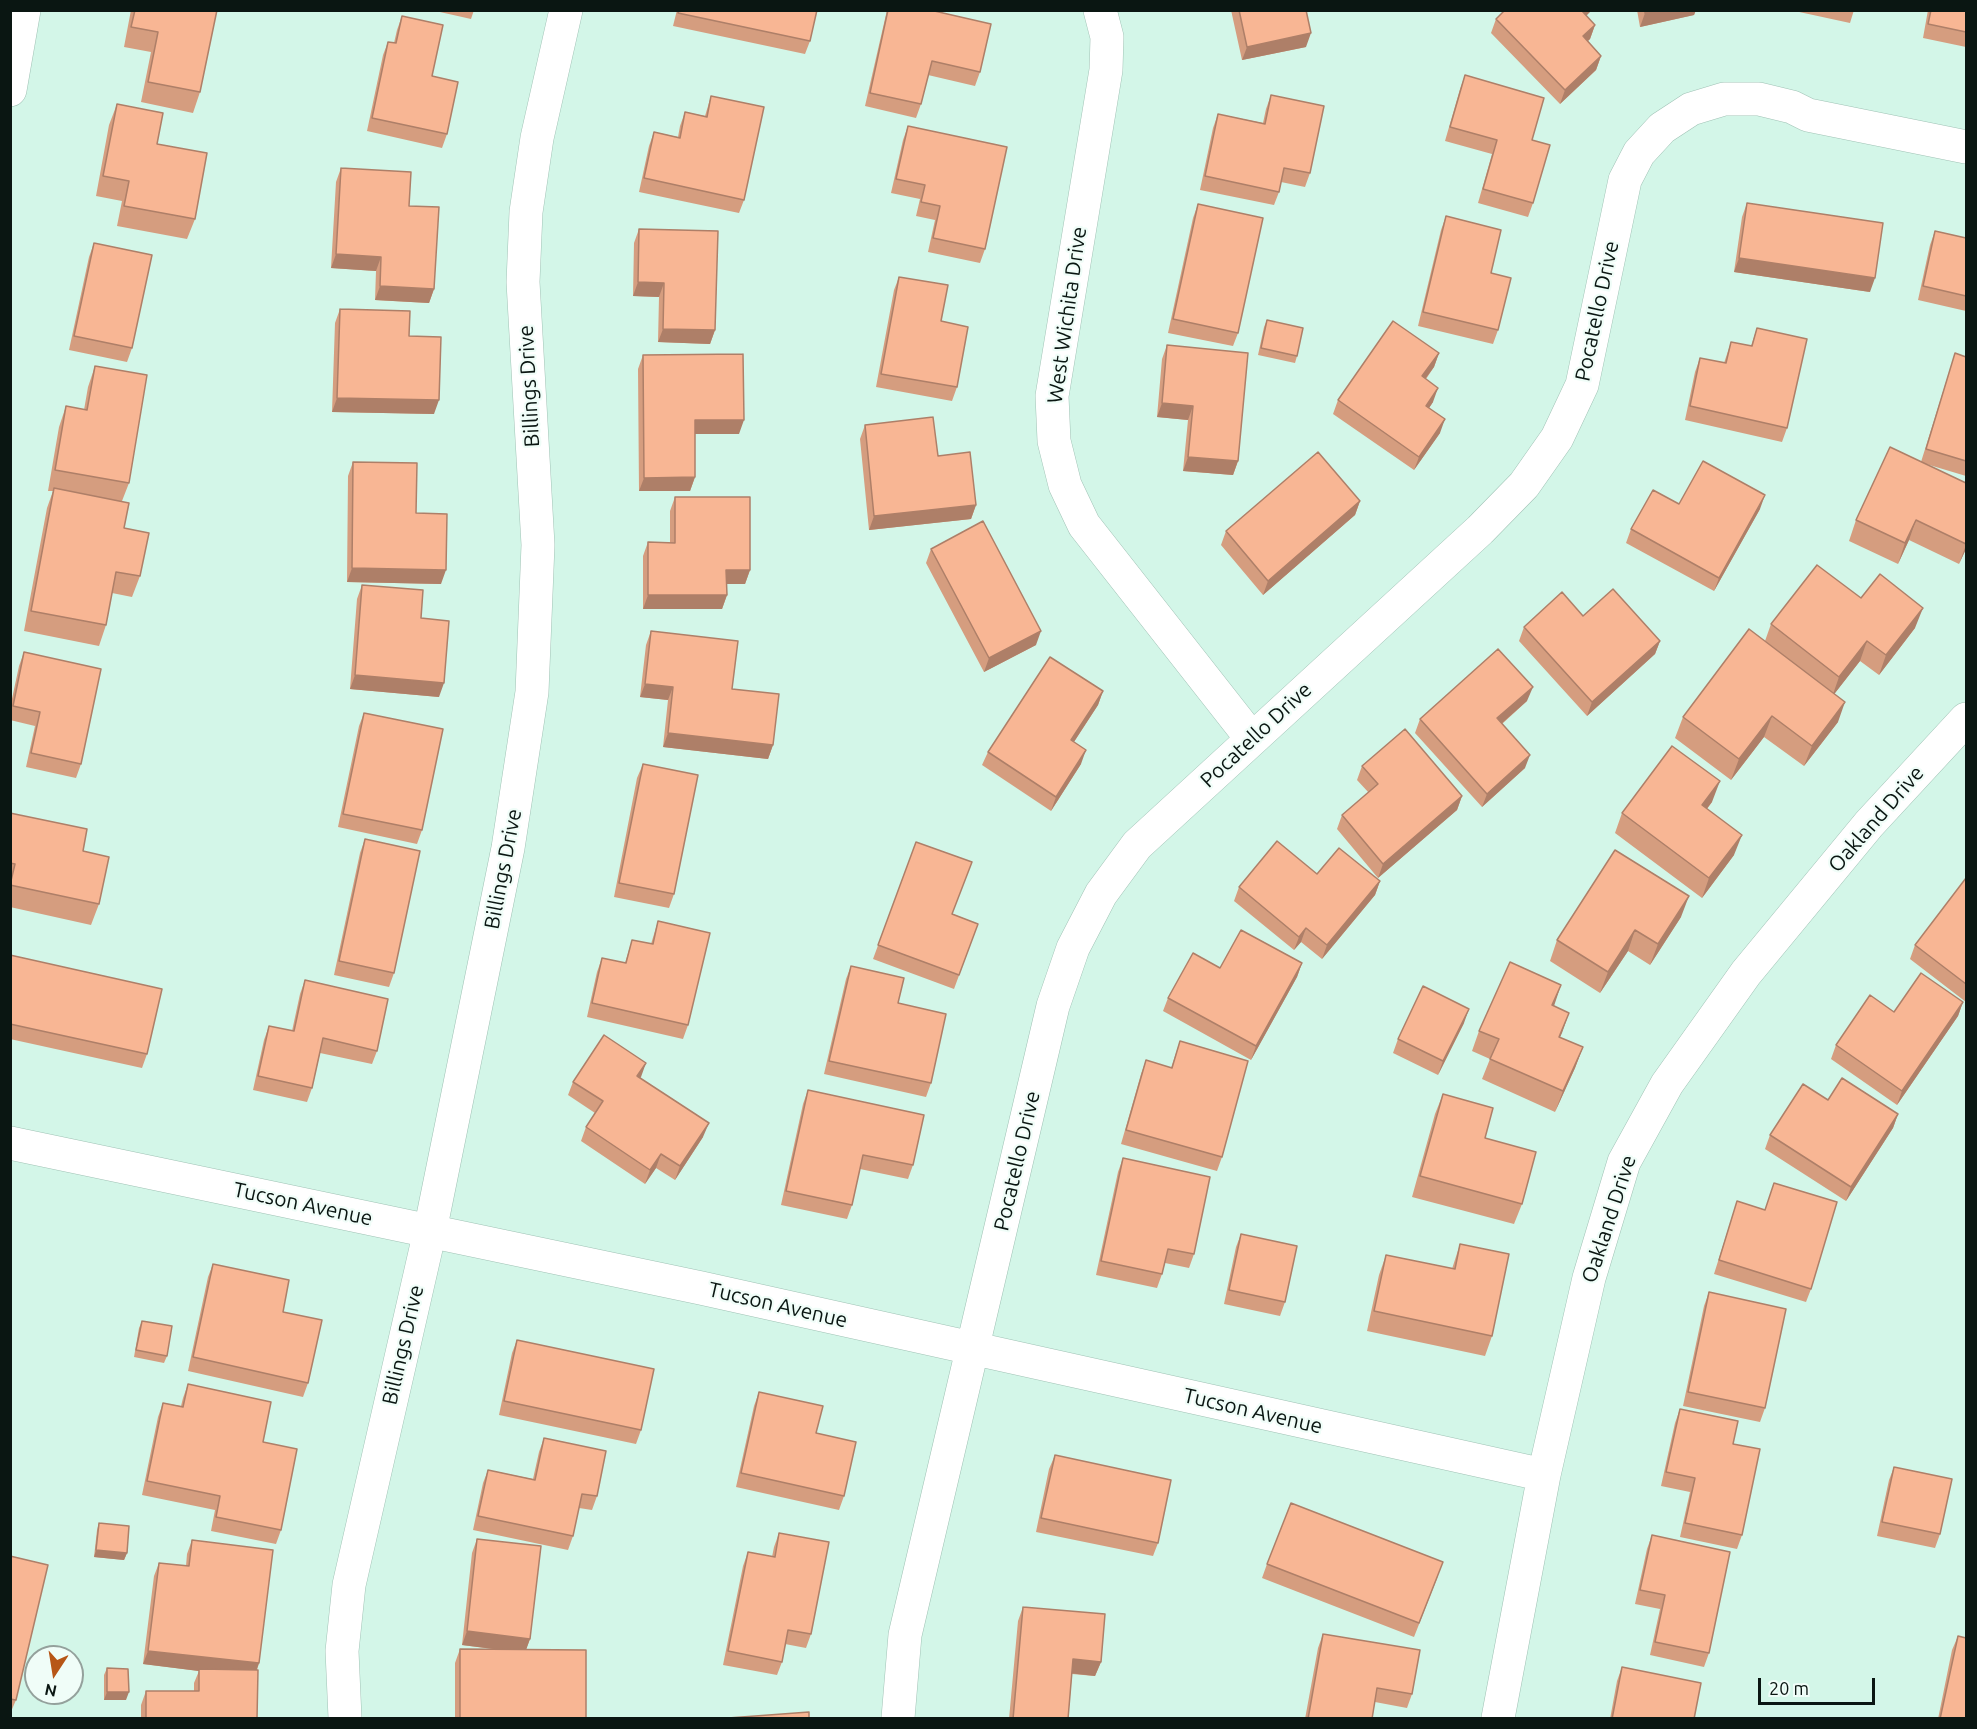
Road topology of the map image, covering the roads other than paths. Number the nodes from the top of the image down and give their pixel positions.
1 (24, 10) edge
2 (566, 10) edge
3 (1100, 10) edge
4 (10, 90) edge
5 (1966, 147) edge
6 (1966, 719) edge
7 (1252, 739) junction
8 (10, 1143) edge
9 (430, 1231) junction
10 (972, 1348) junction
11 (1544, 1475) junction
12 (345, 1719) edge
13 (898, 1719) edge
14 (1498, 1719) edge

1 - 4 street
2 - 9 street, Billings Drive
3 - 7 street, West Wichita Drive
5 - 7 street, Pocatello Drive
6 - 11 street, Oakland Drive
7 - 10 street, Pocatello Drive
8 - 9 street, Tucson Avenue
9 - 10 street, Tucson Avenue
9 - 12 street, Billings Drive
10 - 11 street, Tucson Avenue
10 - 13 street, Pocatello Drive
11 - 14 street, Oakland Drive

